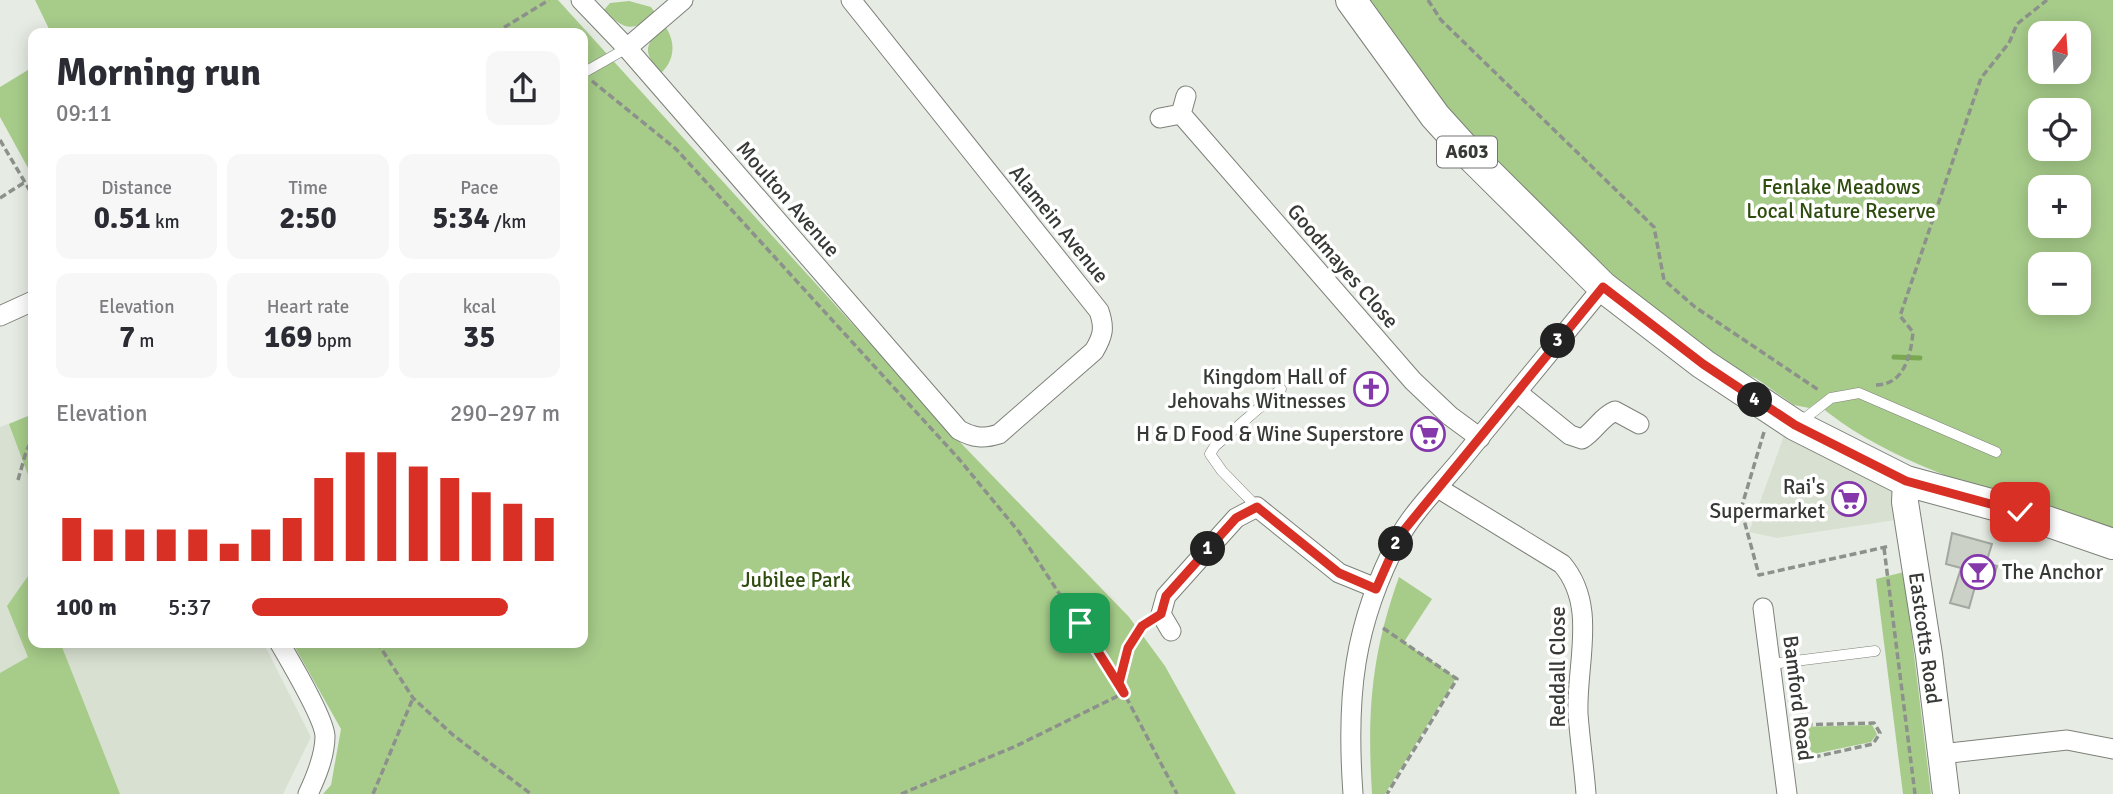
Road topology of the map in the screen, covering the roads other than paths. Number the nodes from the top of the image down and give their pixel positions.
1 (581, 0) edge
2 (683, 0) edge
3 (850, 0) edge
4 (1352, 0) edge
5 (627, 48) junction
6 (588, 70) edge
7 (1160, 118) dead end
8 (1603, 287) junction
9 (28, 303) edge
10 (0, 316) edge
11 (1282, 389) dead end
12 (1517, 392) junction
13 (1783, 418) junction
14 (1639, 424) dead end
15 (959, 430) joint
16 (1480, 438) junction
17 (1996, 452) dead end
18 (1906, 481) junction
19 (1438, 488) junction
20 (1257, 507) junction
21 (2113, 544) edge
22 (1376, 589) junction
23 (1763, 608) dead end
24 (1166, 623) road end
25 (282, 648) edge
26 (1875, 651) dead end
27 (1771, 664) junction
28 (2113, 749) edge
29 (1941, 754) junction
30 (308, 794) edge
31 (1353, 794) edge
32 (1586, 794) edge
33 (1787, 794) edge
34 (1946, 794) edge

1 - 5 street, Moulton Avenue
2 - 5 street
3 - 15 street, Alamein Avenue
4 - 8 main road, A603
5 - 6 lane
5 - 15 street, Moulton Avenue
7 - 16 street, Goodmayes Close
8 - 12 street
8 - 13 main road, A603
9 - 10 street
11 - 20 lane
12 - 14 street
12 - 16 street
13 - 17 lane
13 - 18 main road, A603
16 - 19 street
18 - 21 main road, A603
18 - 29 street, Eastcotts Road
19 - 22 street
19 - 32 street, Reddall Close
20 - 22 street
20 - 24 street
22 - 31 street
23 - 27 street, Bamford Road
25 - 30 street
26 - 27 lane
27 - 33 street, Bamford Road
28 - 29 street
29 - 34 street, Eastcotts Road

